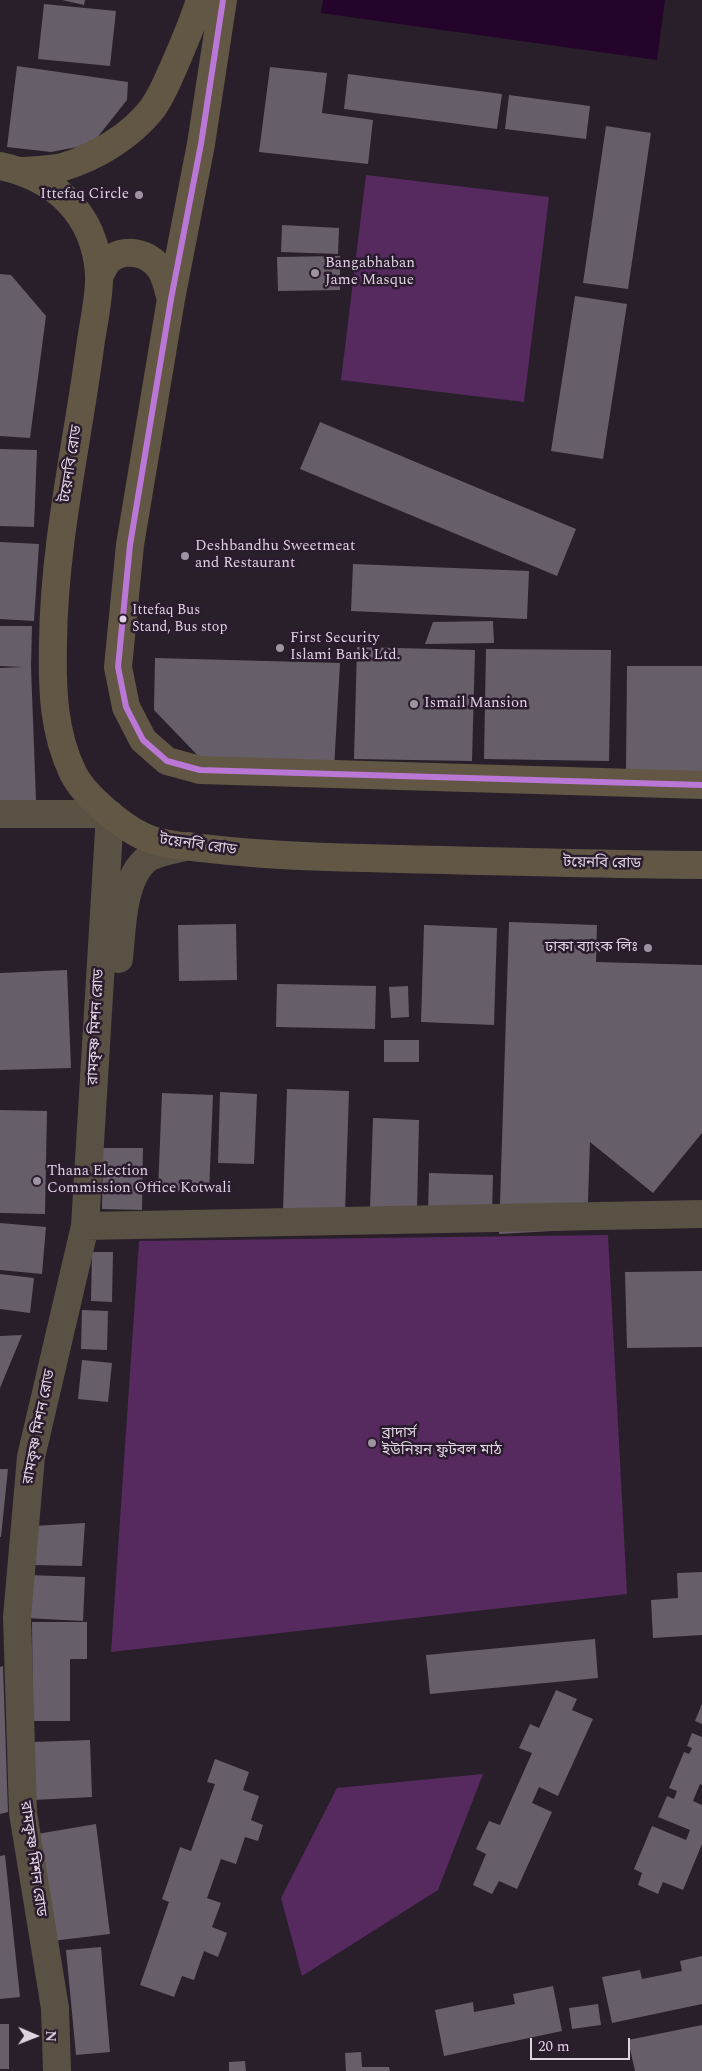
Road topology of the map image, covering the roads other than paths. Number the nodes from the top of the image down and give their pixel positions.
1 (200, 0) edge
2 (223, 0) edge
3 (10, 169) edge
4 (99, 276) junction
5 (171, 300) junction
6 (702, 785) edge
7 (0, 814) edge
8 (110, 814) junction
9 (190, 846) junction
10 (702, 865) edge
11 (96, 1040) junction
12 (702, 1214) edge
13 (85, 1226) junction
14 (57, 2071) edge

1 - 3 main road
2 - 5 main road
3 - 4 main road, টয়েনবি রোড
4 - 5 main road
4 - 8 main road, টয়েনবি রোড
5 - 6 main road
7 - 8 street
8 - 9 main road, টয়েনবি রোড
8 - 11 street, রামকৃষ্ণ মিশন রোড
9 - 10 main road, টয়েনবি রোড
9 - 11 street
11 - 13 street, রামকৃষ্ণ মিশন রোড
12 - 13 street
13 - 14 street, রামকৃষ্ণ মিশন রোড

